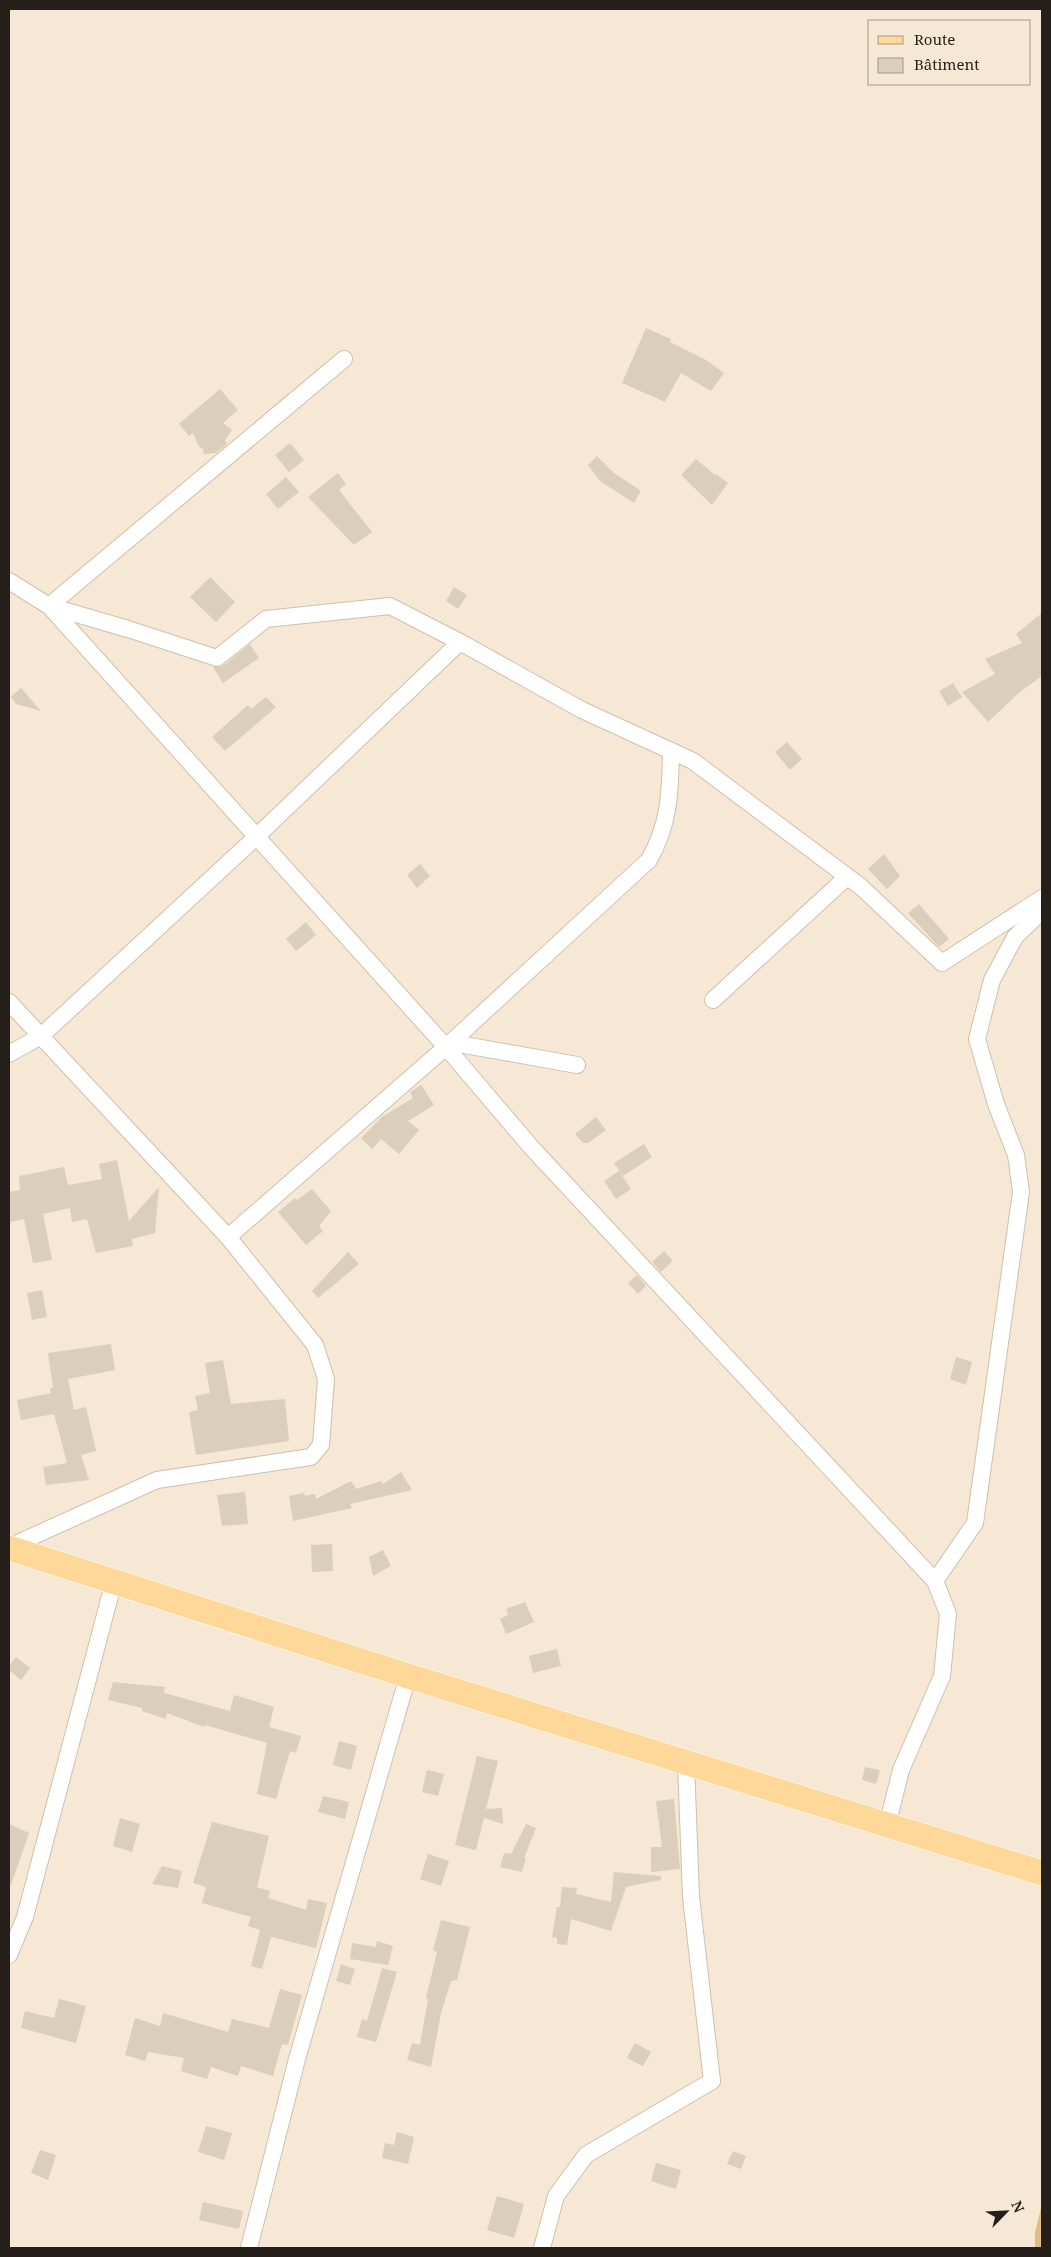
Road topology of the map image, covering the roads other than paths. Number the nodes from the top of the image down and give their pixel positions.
1 (344, 359) dead end
2 (9, 581) edge
3 (49, 606) junction
4 (460, 642) junction
5 (671, 751) junction
6 (255, 838) junction
7 (847, 877) junction
8 (1042, 898) edge
9 (1042, 911) edge
10 (713, 1000) dead end
11 (9, 1002) edge
12 (41, 1036) junction
13 (446, 1047) junction
14 (9, 1054) edge
15 (577, 1065) dead end
16 (228, 1237) junction
17 (9, 1547) edge
18 (114, 1581) junction
19 (935, 1581) junction
20 (408, 1676) junction
21 (686, 1763) junction
22 (888, 1826) junction
23 (1042, 1873) edge
24 (9, 1955) edge
25 (249, 2248) edge
26 (542, 2248) edge

1 - 3 street
2 - 3 street
3 - 4 street
3 - 6 street
4 - 5 street
4 - 6 street
5 - 7 street
5 - 13 street
6 - 12 street
6 - 13 street
7 - 8 street
7 - 10 street
9 - 19 street
11 - 12 street
12 - 14 street
12 - 16 street
13 - 15 street
13 - 16 street
13 - 19 street
16 - 17 street
17 - 18 main road
18 - 20 main road
18 - 24 street
19 - 22 street
20 - 21 main road
20 - 25 street
21 - 22 main road
21 - 26 street
22 - 23 main road

